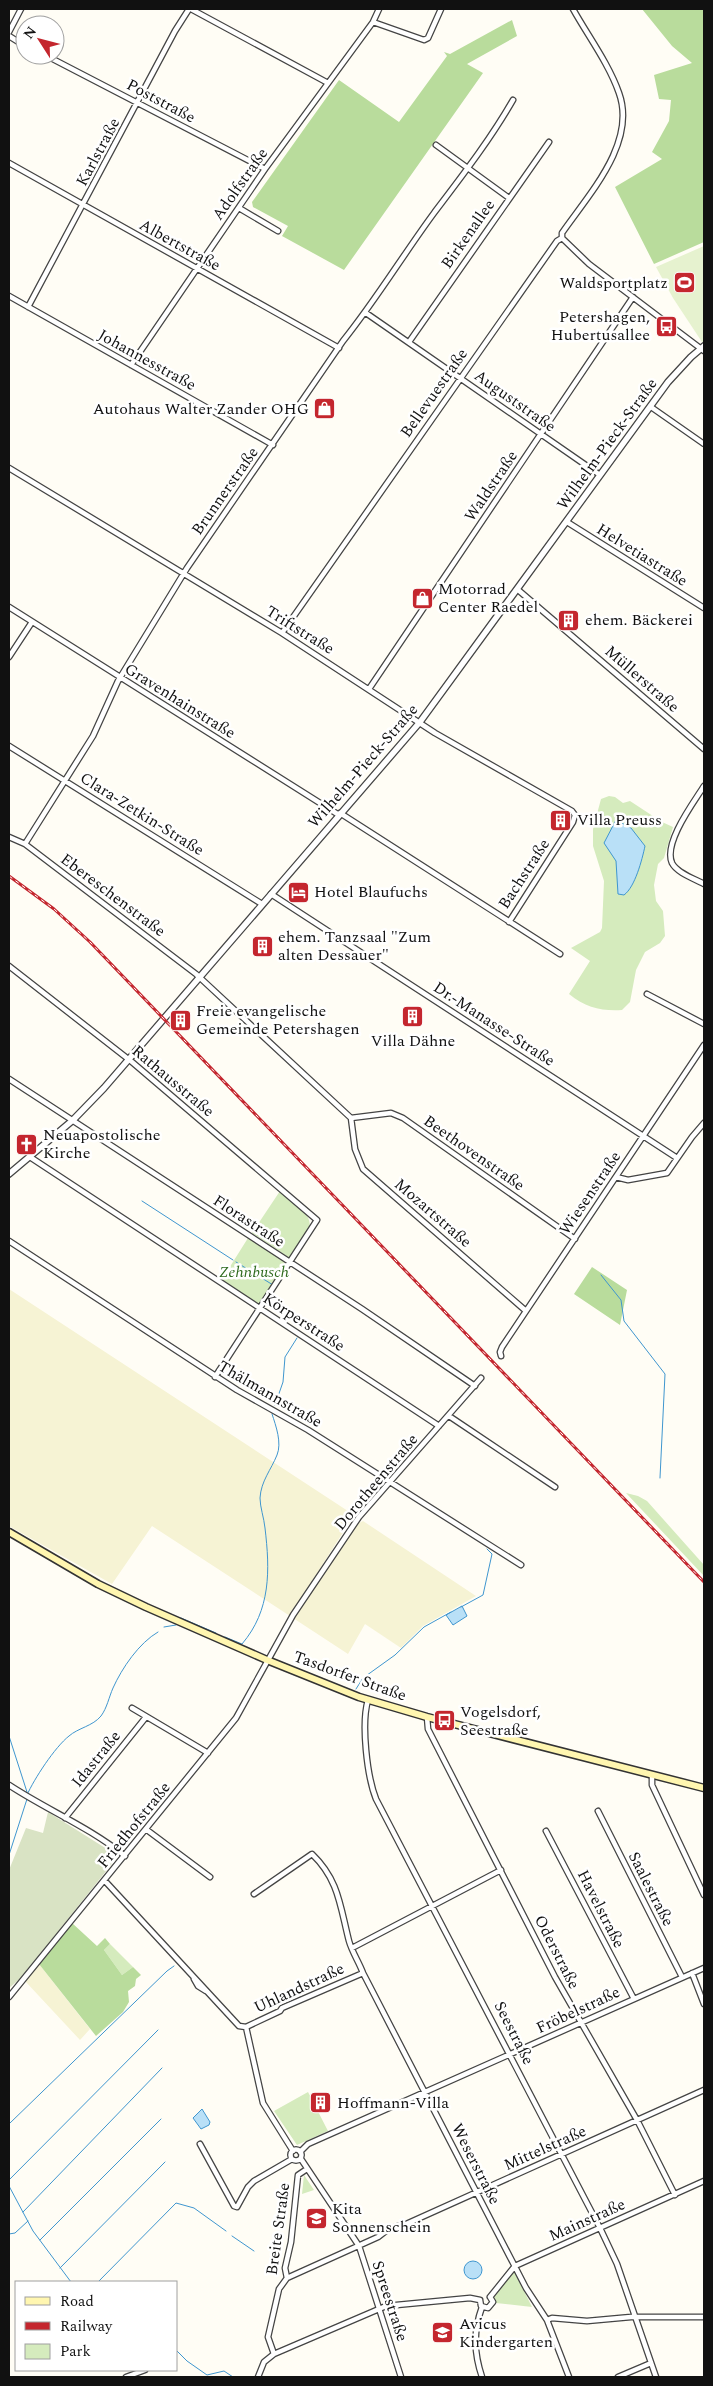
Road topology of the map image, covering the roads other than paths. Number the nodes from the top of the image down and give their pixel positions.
1 (21, 9) edge
2 (190, 9) edge
3 (379, 9) edge
4 (441, 9) edge
5 (573, 9) edge
6 (373, 21) junction
7 (9, 32) edge
8 (64, 65) edge
9 (328, 83) junction
10 (513, 100) dead end
11 (138, 103) junction
12 (549, 142) dead end
13 (436, 145) dead end
14 (9, 163) edge
15 (469, 167) junction
16 (265, 169) junction
17 (509, 198) junction
18 (84, 204) junction
19 (239, 208) junction
20 (278, 231) dead end
21 (562, 238) junction
22 (197, 269) junction
23 (9, 296) edge
24 (633, 297) junction
25 (28, 307) junction
26 (366, 312) junction
27 (409, 342) junction
28 (339, 348) junction
29 (703, 348) edge
30 (131, 366) junction
31 (460, 378) junction
32 (651, 407) junction
33 (541, 434) junction
34 (704, 444) edge
35 (273, 445) junction
36 (9, 468) edge
37 (600, 475) junction
38 (566, 522) junction
39 (184, 572) junction
40 (517, 589) junction
41 (9, 607) edge
42 (704, 608) edge
43 (32, 622) junction
44 (282, 633) junction
45 (9, 657) edge
46 (120, 677) junction
47 (369, 689) junction
48 (420, 722) junction
49 (9, 746) edge
50 (704, 749) edge
51 (64, 781) junction
52 (704, 786) edge
53 (339, 814) junction
54 (575, 815) joint
55 (9, 837) edge
56 (25, 844) junction
57 (704, 884) edge
58 (271, 894) junction
59 (262, 904) junction
60 (509, 922) junction
61 (560, 954) dead end
62 (9, 966) edge
63 (200, 977) junction
64 (647, 994) dead end
65 (704, 1024) edge
66 (704, 1045) edge
67 (128, 1060) junction
68 (9, 1079) edge
69 (351, 1118) junction
70 (74, 1120) junction
71 (704, 1123) edge
72 (644, 1136) junction
73 (30, 1157) junction
74 (677, 1158) junction
75 (9, 1174) edge
76 (616, 1177) junction
77 (575, 1239) junction
78 (9, 1241) edge
79 (290, 1263) junction
80 (259, 1309) junction
81 (526, 1311) junction
82 (501, 1356) dead end
83 (215, 1376) junction
84 (481, 1378) dead end
85 (474, 1386) junction
86 (448, 1416) junction
87 (440, 1426) junction
88 (390, 1482) junction
89 (555, 1487) dead end
90 (9, 1532) edge
91 (521, 1565) dead end
92 (267, 1660) junction
93 (368, 1700) junction
94 (132, 1708) dead end
95 (146, 1717) junction
96 (427, 1717) junction
97 (208, 1754) junction
98 (652, 1775) junction
99 (9, 1785) edge
100 (704, 1788) edge
101 (598, 1812) dead end
102 (65, 1818) junction
103 (147, 1830) junction
104 (546, 1831) dead end
105 (125, 1856) junction
106 (501, 1870) junction
107 (210, 1877) dead end
108 (105, 1881) junction
109 (254, 1894) dead end
110 (704, 1894) edge
111 (432, 1905) junction
112 (352, 1948) junction
113 (704, 1968) edge
114 (363, 1973) junction
115 (692, 1973) junction
116 (682, 1977) junction
117 (9, 1997) edge
118 (634, 1999) junction
119 (704, 2004) edge
120 (581, 2023) junction
121 (246, 2027) junction
122 (511, 2056) junction
123 (704, 2090) edge
124 (425, 2092) junction
125 (637, 2120) junction
126 (200, 2144) dead end
127 (293, 2151) junction
128 (300, 2152) junction
129 (562, 2155) junction
130 (292, 2159) junction
131 (300, 2159) junction
132 (307, 2169) junction
133 (704, 2181) edge
134 (477, 2192) junction
135 (675, 2195) junction
136 (600, 2228) junction
137 (359, 2246) junction
138 (515, 2266) junction
139 (288, 2278) junction
140 (490, 2297) junction
141 (480, 2300) junction
142 (482, 2307) junction
143 (379, 2308) junction
144 (635, 2317) junction
145 (704, 2317) edge
146 (547, 2320) junction
147 (274, 2354) junction
148 (651, 2363) junction
149 (141, 2371) edge
150 (259, 2376) edge
151 (126, 2377) edge
152 (265, 2377) edge
153 (401, 2377) edge
154 (482, 2377) edge
155 (569, 2377) edge
156 (618, 2377) edge
157 (656, 2377) edge

1 - 7 street
2 - 9 street
2 - 11 street, Karlstraße
3 - 6 street, Adolfstraße
4 - 6 street
5 - 21 street, Bellevuestraße
6 - 9 street, Adolfstraße
8 - 11 street, Poststraße
9 - 16 street, Adolfstraße
10 - 15 street, Brunnerstraße
11 - 16 street, Poststraße
11 - 18 street, Karlstraße
12 - 17 street, Birkenallee
13 - 15 street
14 - 18 street, Albertstraße
15 - 17 street
15 - 26 street, Brunnerstraße
16 - 19 street, Adolfstraße
17 - 27 street, Birkenallee
18 - 22 street, Albertstraße
18 - 25 street, Karlstraße
19 - 20 street
19 - 22 street, Adolfstraße
21 - 24 street
21 - 31 street, Bellevuestraße
22 - 28 street, Albertstraße
22 - 30 street, Adolfstraße
23 - 25 street, Johannesstraße
24 - 29 street
24 - 33 street, Waldstraße
25 - 30 street, Johannesstraße
26 - 27 street, Auguststraße
26 - 28 street, Brunnerstraße
27 - 31 street, Auguststraße
28 - 35 street, Brunnerstraße
29 - 32 street, Wilhelm-Pieck-Straße
30 - 35 street, Johannesstraße
31 - 33 street, Auguststraße
31 - 44 street, Bellevuestraße
32 - 34 street
32 - 37 street, Wilhelm-Pieck-Straße
33 - 37 street, Auguststraße
33 - 47 street, Waldstraße
35 - 39 street, Brunnerstraße
36 - 39 street, Triftstraße
37 - 38 street, Wilhelm-Pieck-Straße
38 - 40 street, Wilhelm-Pieck-Straße
38 - 42 street, Helvetiastraße
39 - 44 street, Triftstraße
39 - 46 street, Brunnerstraße
40 - 48 street, Wilhelm-Pieck-Straße
40 - 50 street, Müllerstraße
41 - 43 street, Gravenhainstraße
43 - 45 street
43 - 46 street, Gravenhainstraße
44 - 47 street, Triftstraße
46 - 51 street, Brunnerstraße
46 - 53 street, Gravenhainstraße
47 - 48 street, Triftstraße
48 - 53 street, Wilhelm-Pieck-Straße
48 - 54 street, Triftstraße
49 - 51 street, Clara-Zetkin-Straße
51 - 56 street, Brunnerstraße
51 - 59 street, Clara-Zetkin-Straße
52 - 57 street
53 - 58 street, Wilhelm-Pieck-Straße
53 - 60 street, Gravenhainstraße
54 - 60 street, Bachstraße
55 - 56 street, Ebereschenstraße
56 - 63 street, Ebereschenstraße
58 - 59 street, Wilhelm-Pieck-Straße
58 - 72 street, Dr.-Manasse-Straße
59 - 63 street, Wilhelm-Pieck-Straße
60 - 61 street, Gravenhainstraße
62 - 67 street, Rathausstraße
63 - 67 street, Wilhelm-Pieck-Straße
63 - 69 street, Ebereschenstraße
64 - 65 street
66 - 72 street, Wiesenstraße
67 - 70 street, Wilhelm-Pieck-Straße
67 - 79 street, Rathausstraße
68 - 70 street, Florastraße
69 - 77 street, Beethovenstraße
69 - 81 street, Mozartstraße
70 - 73 street, Wilhelm-Pieck-Straße
70 - 79 street, Florastraße
71 - 74 street
72 - 74 street, Dr.-Manasse-Straße
72 - 76 street, Wiesenstraße
73 - 75 street, Wilhelm-Pieck-Straße
73 - 80 street, Körperstraße
74 - 76 street
76 - 77 street, Wiesenstraße
77 - 81 street, Wiesenstraße
78 - 83 street, Thälmannstraße
79 - 80 street
79 - 85 street, Florastraße
80 - 83 street
80 - 87 street, Körperstraße
81 - 82 street, Wiesenstraße
83 - 88 street, Thälmannstraße
84 - 85 street, Dorotheenstraße
85 - 86 street, Dorotheenstraße
86 - 87 street, Dorotheenstraße
86 - 89 street
87 - 88 street, Dorotheenstraße
88 - 91 street, Thälmannstraße
88 - 92 street, Dorotheenstraße
90 - 92 main road, Tasdorfer Straße
92 - 93 main road, Tasdorfer Straße
92 - 97 street, Friedhofstraße
93 - 96 main road, Tasdorfer Straße
93 - 111 street, Seestraße
94 - 95 street
95 - 97 street
95 - 102 street, Idastraße
96 - 98 main road, Tasdorfer Straße
96 - 106 street, Oderstraße
97 - 103 street, Friedhofstraße
98 - 100 main road, Tasdorfer Straße
98 - 110 street
99 - 102 street
101 - 116 street, Saalestraße
102 - 105 street
103 - 105 street, Friedhofstraße
103 - 107 street
104 - 118 street, Havelstraße
105 - 108 street, Friedhofstraße
106 - 111 street
106 - 120 street, Oderstraße
108 - 117 street, Friedhofstraße
108 - 121 street
109 - 112 street, Weserstraße
111 - 112 street
111 - 122 street, Seestraße
112 - 114 street, Weserstraße
113 - 115 street, Fröbelstraße
114 - 121 street, Uhlandstraße
114 - 124 street, Weserstraße
115 - 116 street, Fröbelstraße
115 - 119 street
116 - 118 street, Fröbelstraße
118 - 120 street, Fröbelstraße
120 - 122 street, Fröbelstraße
120 - 125 street, Oderstraße
121 - 127 street
122 - 124 street, Fröbelstraße
122 - 129 street, Seestraße
123 - 125 street, Mittelstraße
124 - 128 street, Fröbelstraße
124 - 134 street, Weserstraße
125 - 129 street, Mittelstraße
125 - 135 street, Oderstraße
126 - 130 street
127 - 128 street
127 - 130 street
128 - 131 street
129 - 134 street, Mittelstraße
129 - 136 street, Seestraße
130 - 131 street
131 - 132 street, Spreestraße
132 - 137 street, Spreestraße
132 - 139 street, Breite Straße
133 - 135 street, Mainstraße
134 - 137 street, Mittelstraße
134 - 138 street, Weserstraße
135 - 136 street, Mainstraße
136 - 138 street, Mainstraße
136 - 144 street, Seestraße
137 - 139 street, Mittelstraße
137 - 143 street, Spreestraße
138 - 140 street, Mainstraße
138 - 146 street, Weserstraße
139 - 147 street, Breite Straße
140 - 141 street
140 - 142 street
141 - 142 street
141 - 143 street
142 - 154 street
143 - 147 street
143 - 153 street, Spreestraße
144 - 145 street
144 - 146 street
144 - 148 street, Seestraße
146 - 155 street, Weserstraße
147 - 150 street
148 - 156 street
148 - 157 street, Seestraße
149 - 151 street
150 - 152 street

